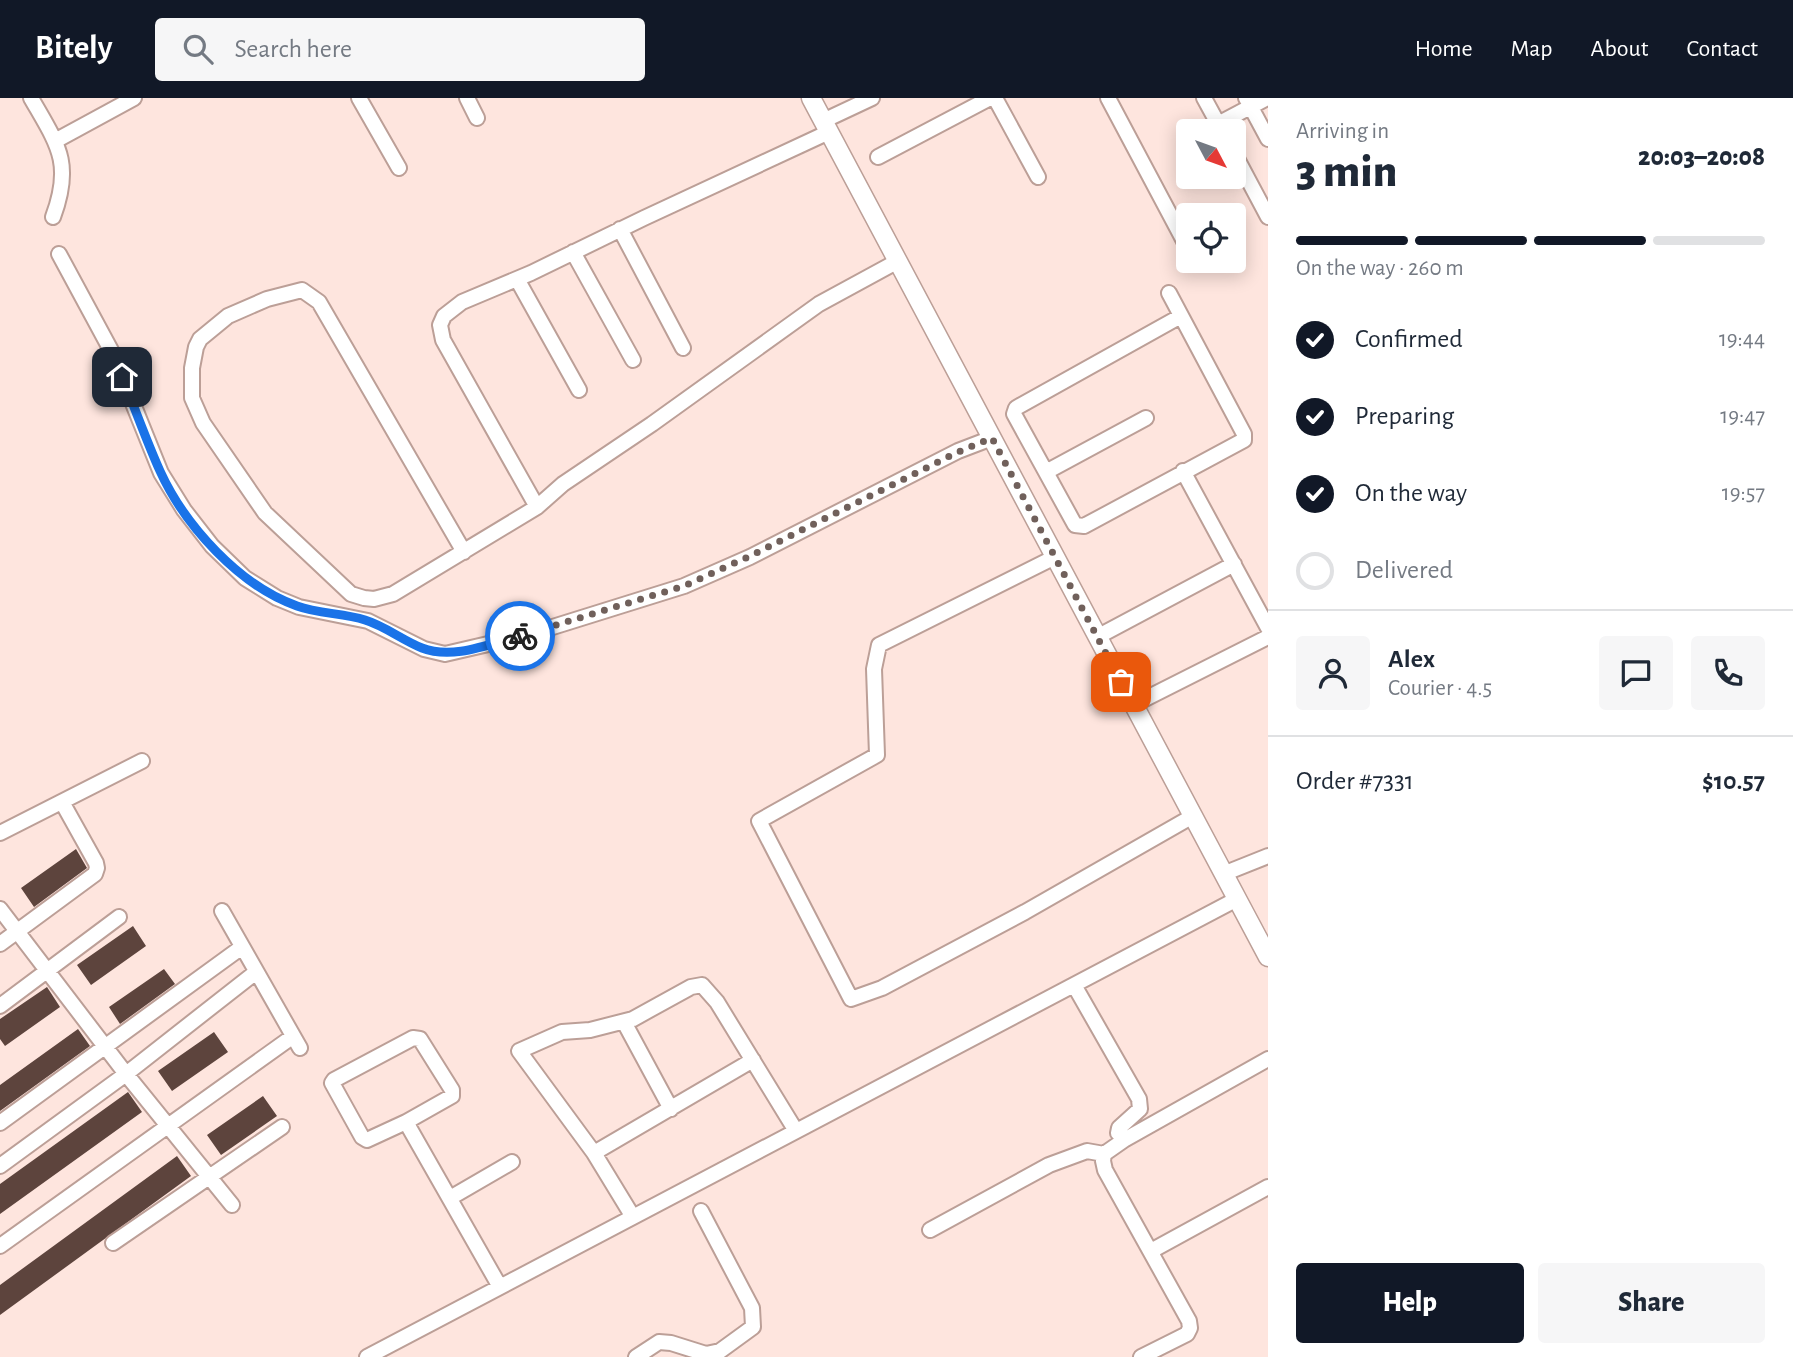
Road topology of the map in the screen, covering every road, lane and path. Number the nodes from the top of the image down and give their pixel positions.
1 (31, 98) edge
2 (134, 98) edge
3 (359, 98) edge
4 (467, 98) edge
5 (811, 98) edge
6 (872, 98) edge
7 (993, 98) edge
8 (1108, 98) edge
9 (1205, 98) edge
10 (1267, 98) edge
11 (1248, 102) edge
12 (477, 118) dead end
13 (1216, 119) edge
14 (1229, 119) edge
15 (826, 126) junction
16 (1268, 138) edge
17 (55, 141) junction
18 (878, 157) dead end
19 (400, 168) dead end
20 (1246, 169) edge
21 (1038, 177) dead end
22 (1262, 191) edge
23 (53, 217) dead end
24 (1268, 217) edge
25 (1176, 226) edge
26 (621, 229) junction
27 (573, 252) junction
28 (59, 254) dead end
29 (898, 261) junction
30 (517, 279) junction
31 (1169, 293) dead end
32 (1181, 316) junction
33 (683, 348) dead end
34 (633, 360) dead end
35 (579, 390) dead end
36 (1146, 418) dead end
37 (992, 438) junction
38 (1183, 471) junction
39 (1046, 472) junction
40 (537, 508) junction
41 (464, 552) junction
42 (1055, 557) junction
43 (1234, 564) junction
44 (1268, 628) edge
45 (1097, 637) junction
46 (1268, 637) edge
47 (1133, 705) junction
48 (142, 761) dead end
49 (62, 802) junction
50 (1193, 816) junction
51 (0, 833) edge
52 (1268, 856) edge
53 (1223, 874) junction
54 (1237, 899) junction
55 (0, 909) edge
56 (222, 911) dead end
57 (119, 917) dead end
58 (18, 931) junction
59 (0, 944) edge
60 (243, 947) junction
61 (1268, 957) edge
62 (48, 971) junction
63 (256, 972) junction
64 (1073, 985) junction
65 (0, 1006) edge
66 (624, 1021) junction
67 (106, 1046) junction
68 (1268, 1059) edge
69 (753, 1060) junction
70 (126, 1074) junction
71 (671, 1109) junction
72 (407, 1122) junction
73 (0, 1123) edge
74 (169, 1126) junction
75 (282, 1127) dead end
76 (796, 1131) junction
77 (1124, 1140) junction
78 (594, 1153) junction
79 (1104, 1154) junction
80 (512, 1162) dead end
81 (0, 1166) edge
82 (209, 1176) junction
83 (1268, 1187) edge
84 (450, 1198) junction
85 (232, 1205) dead end
86 (701, 1211) dead end
87 (633, 1217) junction
88 (930, 1230) dead end
89 (113, 1243) dead end
90 (0, 1246) edge
91 (1151, 1251) junction
92 (500, 1287) junction
93 (374, 1355) edge
94 (636, 1357) edge
95 (1141, 1357) edge

1 - 17 street
2 - 17 street
3 - 19 street
4 - 12 street
5 - 15 main road
6 - 15 street
7 - 18 street
7 - 21 street
8 - 25 street
9 - 13 street
10 - 11 street
11 - 14 street
11 - 16 street
15 - 26 street
15 - 29 main road
17 - 23 street
20 - 22 street
22 - 24 street
26 - 27 street
26 - 33 street
27 - 30 street
27 - 34 street
28 - 37 street
29 - 37 main road
29 - 40 street
30 - 35 street
30 - 40 street
31 - 32 street
32 - 38 street
32 - 39 street
36 - 39 street
37 - 42 main road
38 - 39 street
38 - 43 street
40 - 41 street
41 - 41 street
42 - 45 main road
42 - 50 street
43 - 44 street
43 - 45 street
45 - 47 main road
46 - 47 street
47 - 50 main road
48 - 49 street
49 - 51 street
49 - 58 street
50 - 53 main road
52 - 53 street
53 - 54 main road
54 - 61 main road
54 - 64 street
55 - 58 street
56 - 60 street
57 - 62 street
58 - 59 street
58 - 62 street
60 - 63 street
60 - 67 street
62 - 65 street
62 - 67 street
63 - 70 street
63 - 74 street
64 - 76 street
64 - 77 street
66 - 69 street
66 - 71 street
66 - 78 street
67 - 70 street
67 - 73 street
68 - 77 street
69 - 71 street
69 - 76 street
70 - 74 street
70 - 81 street
71 - 78 street
72 - 72 street
72 - 84 street
74 - 82 street
74 - 90 street
75 - 82 street
76 - 87 street
77 - 79 street
78 - 87 street
79 - 88 street
79 - 91 street
80 - 84 street
82 - 85 street
82 - 89 street
83 - 91 street
84 - 92 street
86 - 94 street
87 - 92 street
91 - 95 street
92 - 93 street

